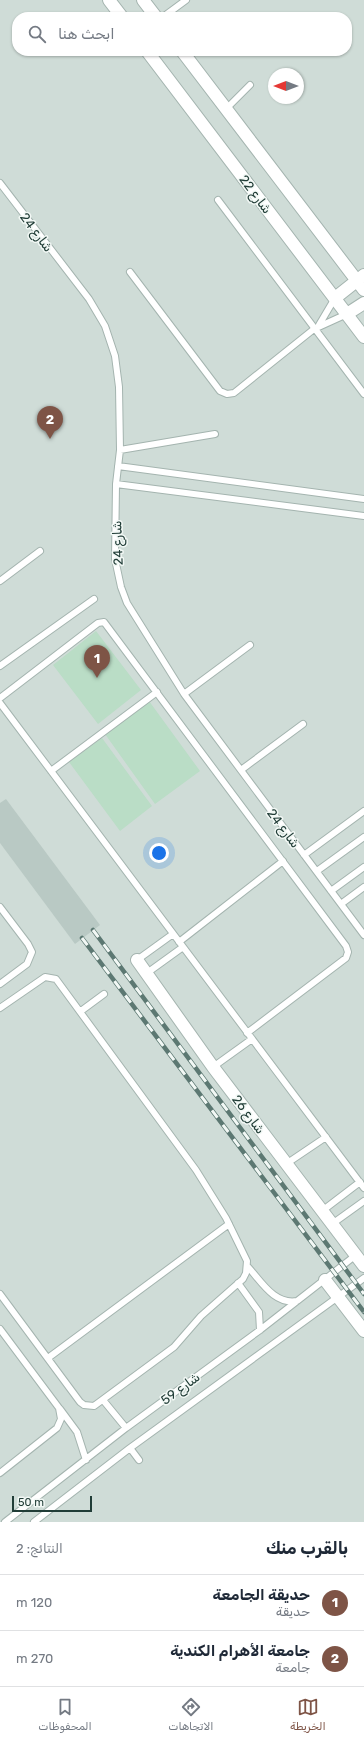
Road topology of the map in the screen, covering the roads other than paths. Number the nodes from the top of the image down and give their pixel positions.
1 (109, 0) edge
2 (143, 0) edge
3 (173, 0) edge
4 (186, 0) edge
5 (177, 6) junction
6 (118, 12) edge
7 (152, 12) edge
8 (169, 12) edge
9 (151, 56) edge
10 (186, 56) edge
11 (250, 84) dead end
12 (226, 109) junction
13 (1, 188) edge
14 (218, 200) dead end
15 (130, 272) dead end
16 (362, 282) edge
17 (336, 298) junction
18 (364, 302) edge
19 (347, 314) junction
20 (317, 327) junction
21 (364, 337) edge
22 (364, 394) edge
23 (215, 434) dead end
24 (120, 450) junction
25 (118, 466) junction
26 (116, 484) junction
27 (364, 499) edge
28 (364, 516) edge
29 (40, 551) dead end
30 (0, 581) edge
31 (94, 599) dead end
32 (250, 645) dead end
33 (0, 666) edge
34 (157, 692) junction
35 (184, 694) junction
36 (0, 698) edge
37 (0, 703) edge
38 (303, 724) dead end
39 (241, 770) junction
40 (51, 771) junction
41 (364, 811) edge
42 (364, 837) edge
43 (304, 855) junction
44 (283, 861) junction
45 (364, 867) edge
46 (316, 871) junction
47 (364, 887) edge
48 (331, 891) junction
49 (341, 904) junction
50 (0, 907) edge
51 (364, 921) edge
52 (358, 926) junction
53 (173, 934) junction
54 (364, 935) edge
55 (181, 944) junction
56 (137, 960) joint
57 (147, 973) junction
58 (0, 984) edge
59 (104, 994) dead end
60 (0, 1008) edge
61 (81, 1011) junction
62 (247, 1033) junction
63 (252, 1039) junction
64 (213, 1067) junction
65 (326, 1137) junction
66 (286, 1164) junction
67 (360, 1182) junction
68 (364, 1188) edge
69 (364, 1201) edge
70 (322, 1211) junction
71 (229, 1224) junction
72 (332, 1224) junction
73 (356, 1255) junction
74 (364, 1266) edge
75 (248, 1267) junction
76 (364, 1278) edge
77 (325, 1280) junction
78 (238, 1283) junction
79 (0, 1294) edge
80 (339, 1297) junction
81 (298, 1300) junction
82 (0, 1329) edge
83 (260, 1330) junction
84 (364, 1331) edge
85 (48, 1358) junction
86 (103, 1400) junction
87 (59, 1408) junction
88 (126, 1428) junction
89 (130, 1448) junction
90 (86, 1460) junction
91 (139, 1460) dead end
92 (0, 1473) edge
93 (5, 1522) edge
94 (34, 1522) edge

1 - 6 street
2 - 7 street
3 - 5 lane
4 - 5 lane
5 - 8 lane
9 - 17 street, شارع 22
10 - 12 street, شارع 22
11 - 12 lane
12 - 16 street, شارع 22
13 - 24 lane, شارع 24
14 - 20 lane
15 - 20 lane
16 - 17 street
17 - 19 street, شارع 22
17 - 20 lane
18 - 19 street
19 - 20 lane
19 - 21 street, شارع 22
20 - 22 lane
23 - 24 lane
24 - 25 lane, شارع 24
25 - 26 lane, شارع 24
25 - 27 lane
26 - 28 lane
26 - 35 lane, شارع 24
29 - 30 lane
31 - 33 lane
32 - 35 lane
34 - 36 lane
34 - 40 lane
34 - 44 lane
35 - 39 lane, شارع 24
37 - 40 lane
38 - 39 lane
39 - 43 lane, شارع 24
40 - 53 lane
41 - 43 lane
42 - 46 lane
43 - 46 lane, شارع 24
44 - 55 lane
44 - 62 lane
45 - 48 lane
46 - 48 lane, شارع 24
47 - 49 lane
48 - 49 lane, شارع 24
49 - 52 lane, شارع 24
50 - 58 lane
51 - 52 lane
52 - 54 lane, شارع 24
53 - 55 lane
53 - 56 lane
55 - 57 lane
55 - 62 lane
56 - 57 street, شارع 26
57 - 64 street, شارع 26
59 - 61 lane
60 - 61 lane
61 - 71 lane
62 - 63 lane
63 - 64 lane
63 - 65 lane
64 - 66 street, شارع 26
65 - 66 lane
65 - 67 lane
66 - 70 street, شارع 26
67 - 68 lane
67 - 70 lane
69 - 72 lane
70 - 72 street, شارع 26
71 - 75 lane
71 - 85 lane
72 - 73 street, شارع 26
73 - 74 street, شارع 26
73 - 77 lane, شارع 59
75 - 78 lane
75 - 81 lane
76 - 80 lane, شارع 59
77 - 80 street
77 - 81 lane, شارع 59
78 - 83 lane
78 - 86 lane
79 - 85 lane
80 - 84 street
80 - 89 lane, شارع 59
81 - 83 lane, شارع 59
82 - 87 lane
83 - 88 lane, شارع 59
85 - 86 lane
86 - 88 lane
87 - 90 lane
87 - 92 lane
88 - 90 lane, شارع 59
89 - 91 lane
89 - 94 lane, شارع 59
90 - 93 lane, شارع 59

